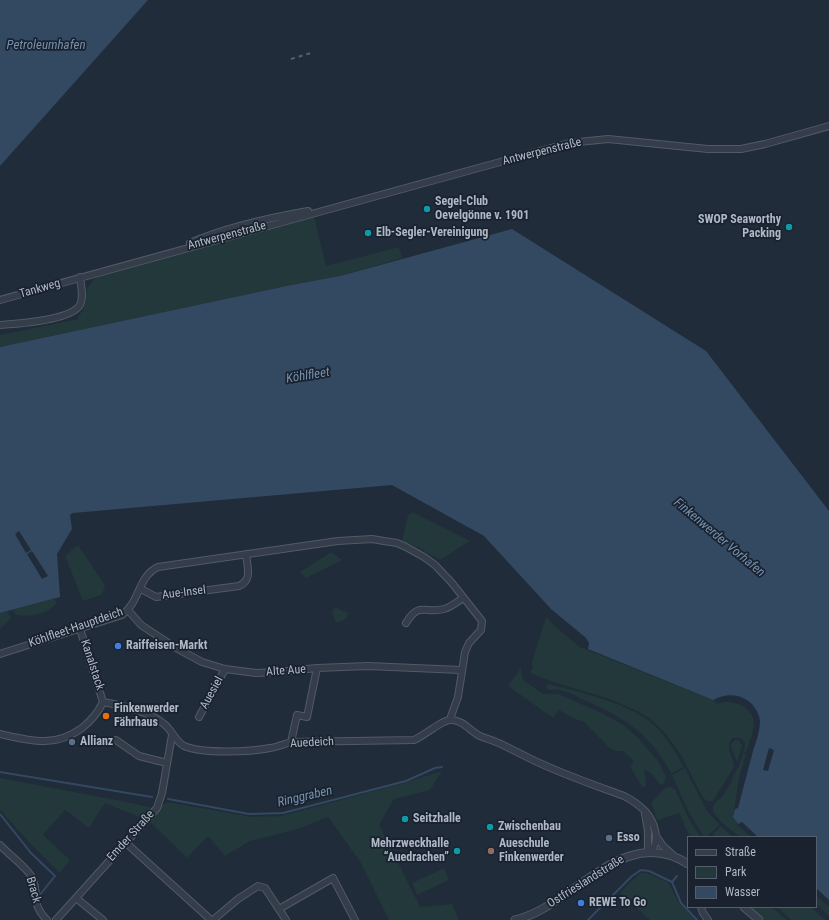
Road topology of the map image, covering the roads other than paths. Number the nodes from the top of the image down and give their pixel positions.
1 (829, 126) edge
2 (80, 277) junction
3 (0, 300) edge
4 (0, 325) edge
5 (246, 554) junction
6 (141, 589) junction
7 (463, 598) junction
8 (128, 610) junction
9 (406, 623) dead end
10 (80, 629) junction
11 (0, 654) edge
12 (316, 668) junction
13 (225, 669) junction
14 (462, 670) junction
15 (103, 702) junction
16 (199, 717) dead end
17 (450, 719) junction
18 (0, 734) edge
19 (172, 735) junction
20 (116, 740) dead end
21 (291, 742) junction
22 (167, 763) junction
23 (641, 807) junction
24 (655, 834) junction
25 (125, 842) junction
26 (0, 846) edge
27 (648, 852) junction
28 (675, 857) junction
29 (687, 863) edge
30 (76, 898) junction
31 (701, 908) edge
32 (745, 908) edge
33 (279, 909) junction
34 (525, 919) edge
35 (47, 920) edge
36 (56, 920) edge
37 (103, 920) edge
38 (212, 920) edge
39 (286, 920) edge
40 (355, 920) edge
41 (515, 920) edge
42 (708, 920) edge
43 (759, 920) edge

1 - 2 street, Antwerpenstraße
2 - 3 street, Tankweg
2 - 4 street
5 - 6 street
5 - 6 street, Aue-Insel
5 - 7 street
6 - 8 street, Köhlfleet-Hauptdeich
7 - 9 street
7 - 14 street
8 - 10 street, Köhlfleet-Hauptdeich
8 - 13 street, Alte Aue
10 - 11 street, Köhlfleet-Hauptdeich
10 - 15 street, Kanalstack
12 - 13 street, Alte Aue
12 - 14 street, Alte Aue
12 - 21 street
13 - 16 street, Auesiel
14 - 17 street
15 - 18 street
15 - 19 street, Auedeich
17 - 21 street, Auedeich
17 - 23 street
19 - 21 street, Auedeich
19 - 22 street, Emder Straße
20 - 22 street
22 - 25 street, Emder Straße
23 - 24 street
23 - 27 street
24 - 27 street
24 - 28 street
25 - 30 street, Emder Straße
25 - 38 street
26 - 35 street, Brack
27 - 28 street
27 - 34 street, Ostfrieslandstraße
28 - 29 street
30 - 36 street, Emder Straße
30 - 37 street
31 - 42 street
32 - 43 street
33 - 38 street
33 - 39 street
33 - 40 street
34 - 41 street, Ostfrieslandstraße

